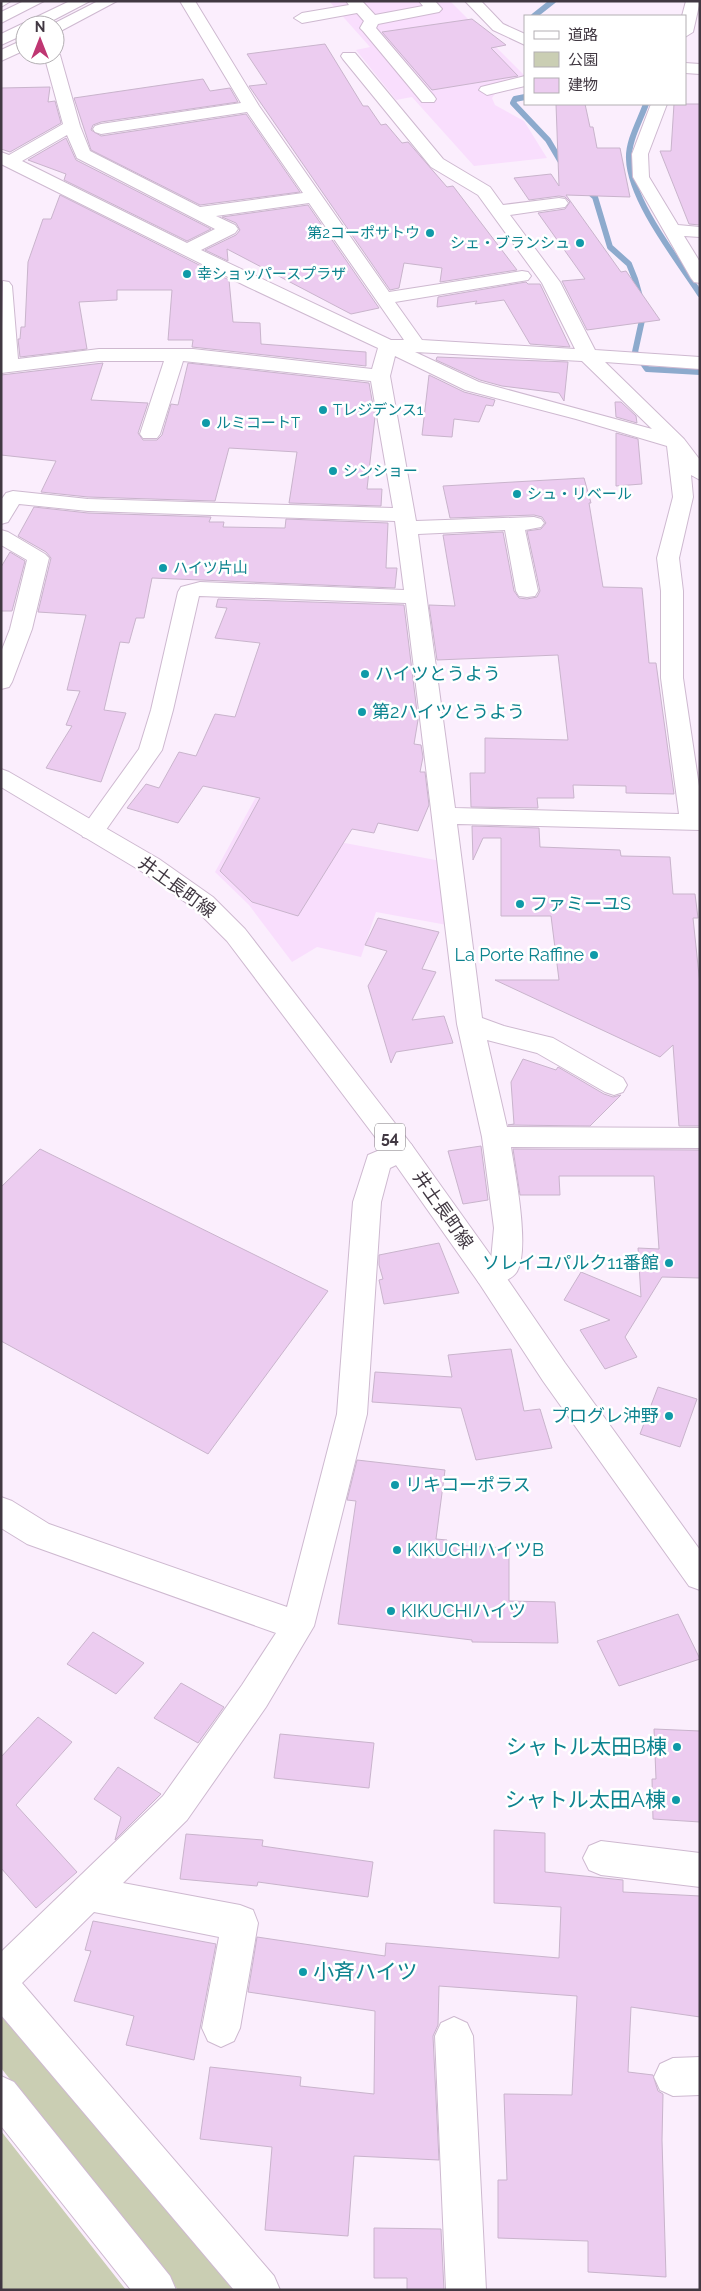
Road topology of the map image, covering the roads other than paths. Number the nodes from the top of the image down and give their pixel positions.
1 (37, 1) edge
2 (83, 1) edge
3 (110, 1) edge
4 (187, 1) edge
5 (426, 1) edge
6 (472, 1) edge
7 (694, 1) edge
8 (357, 5) edge
9 (53, 15) edge
10 (1, 18) edge
11 (302, 18) dead end
12 (372, 20) junction
13 (65, 24) edge
14 (686, 29) edge
15 (15, 33) edge
16 (1, 40) edge
17 (524, 40) edge
18 (15, 49) edge
19 (1, 56) edge
20 (349, 56) dead end
21 (55, 65) edge
22 (686, 68) edge
23 (700, 69) edge
24 (524, 81) edge
25 (487, 90) dead end
26 (428, 99) dead end
27 (659, 105) edge
28 (251, 106) junction
29 (72, 126) junction
30 (101, 129) dead end
31 (6, 159) edge
32 (314, 197) junction
33 (559, 203) dead end
34 (499, 211) junction
35 (197, 213) junction
36 (671, 230) junction
37 (700, 232) edge
38 (187, 250) junction
39 (522, 276) dead end
40 (700, 278) edge
41 (3, 286) dead end
42 (384, 298) junction
43 (388, 346) junction
44 (418, 346) junction
45 (175, 355) junction
46 (588, 356) junction
47 (700, 363) edge
48 (5, 367) edge
49 (380, 376) junction
50 (150, 434) dead end
51 (677, 444) junction
52 (700, 474) edge
53 (1, 518) edge
54 (406, 522) junction
55 (1, 536) edge
56 (527, 590) dead end
57 (416, 596) junction
58 (1, 682) edge
59 (1, 777) edge
60 (444, 816) junction
61 (696, 822) edge
62 (92, 831) junction
63 (470, 1024) junction
64 (614, 1085) dead end
65 (496, 1137) junction
66 (700, 1138) edge
67 (401, 1151) junction
68 (489, 1275) junction
69 (1, 1511) edge
70 (700, 1576) edge
71 (298, 1626) junction
72 (601, 1858) dead end
73 (700, 1870) edge
74 (89, 1894) junction
75 (1, 1978) edge
76 (1, 1986) edge
77 (221, 2028) dead end
78 (454, 2036) dead end
79 (1, 2095) edge
80 (156, 2290) edge
81 (260, 2290) edge
82 (466, 2290) edge

1 - 10 main road
2 - 9 main road
3 - 13 main road
4 - 28 main road
5 - 12 main road
6 - 17 main road
7 - 14 main road
8 - 11 main road
8 - 12 main road
12 - 26 main road
15 - 16 main road
18 - 19 main road
20 - 34 main road
21 - 29 main road
22 - 23 main road
24 - 25 main road
27 - 36 main road
28 - 30 main road
28 - 32 main road
29 - 31 main road
29 - 35 main road
31 - 38 main road
32 - 35 main road
32 - 42 main road
33 - 34 main road
34 - 46 main road
35 - 38 main road
36 - 37 main road
36 - 40 main road
38 - 43 main road
39 - 42 main road
41 - 48 main road
42 - 44 main road
43 - 44 main road
43 - 49 main road
43 - 51 main road
44 - 46 main road
45 - 48 main road
45 - 49 main road
45 - 50 main road
46 - 47 main road
46 - 51 main road
49 - 54 main road
51 - 52 main road
51 - 61 main road
53 - 54 main road
54 - 56 main road
54 - 57 main road
55 - 58 main road
57 - 60 main road
57 - 62 main road
59 - 62 main road, 井土長町線 / 54
60 - 61 main road
60 - 63 main road
62 - 67 main road, 井土長町線 / 54
63 - 64 main road
63 - 65 main road
65 - 66 main road
65 - 68 main road
67 - 68 main road, 井土長町線 / 54
67 - 71 main road
68 - 70 main road, 井土長町線 / 54
69 - 71 main road
71 - 74 main road
72 - 73 main road
74 - 75 main road
74 - 77 main road
76 - 81 main road
78 - 82 main road
79 - 80 main road

